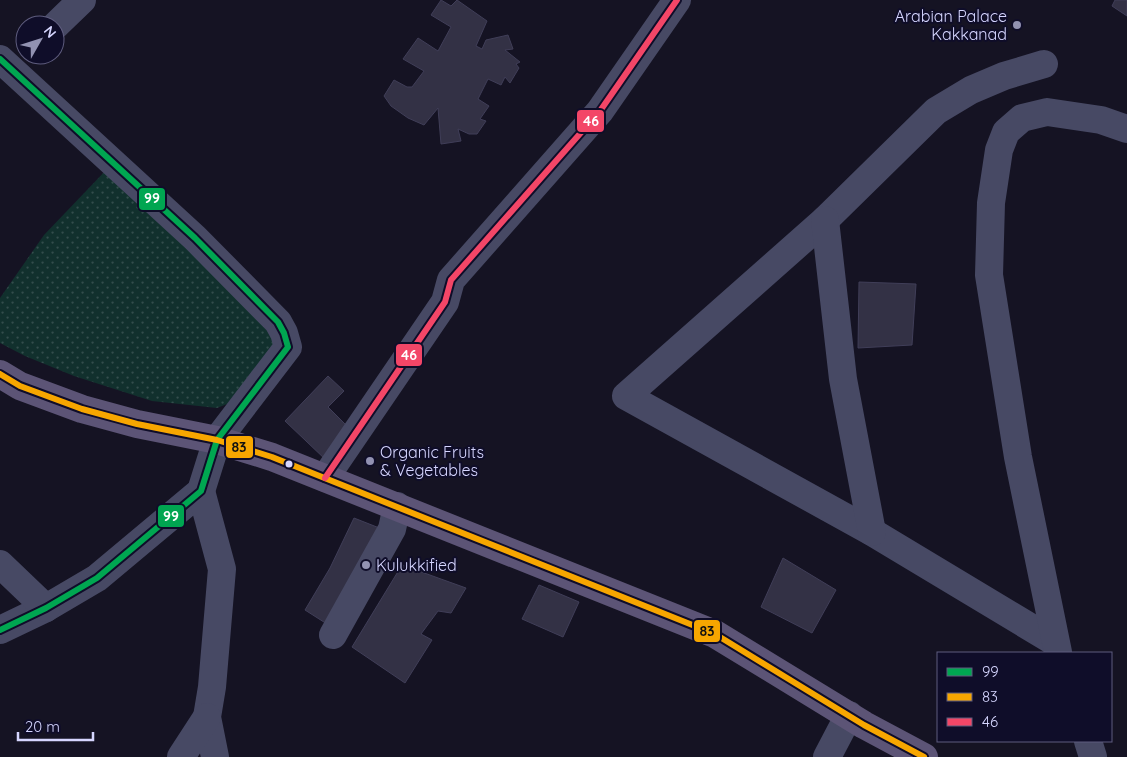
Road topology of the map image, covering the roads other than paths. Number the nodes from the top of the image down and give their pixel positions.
1 (82, 0) edge
2 (677, 0) edge
3 (65, 16) edge
4 (12, 61) edge
5 (1044, 64) dead end
6 (1127, 129) edge
7 (825, 220) junction
8 (0, 374) edge
9 (217, 440) junction
10 (325, 478) junction
11 (201, 491) junction
12 (397, 506) junction
13 (872, 532) junction
14 (0, 564) edge
15 (46, 608) junction
16 (0, 630) edge
17 (333, 635) dead end
18 (1057, 648) edge
19 (849, 716) junction
20 (207, 717) junction
21 (1088, 742) edge
22 (181, 757) edge
23 (215, 757) edge
24 (827, 757) edge
25 (924, 757) edge
26 (1093, 757) edge

1 - 3 street
2 - 10 street
4 - 9 street
5 - 7 street
6 - 18 street
7 - 13 street
7 - 13 street
8 - 9 main road
9 - 10 main road
9 - 11 street
10 - 12 main road
11 - 15 street
11 - 20 street
12 - 17 street
12 - 19 main road
13 - 18 street
14 - 15 street
15 - 16 street
19 - 24 street
19 - 25 main road
20 - 22 street
20 - 23 street
21 - 26 street

